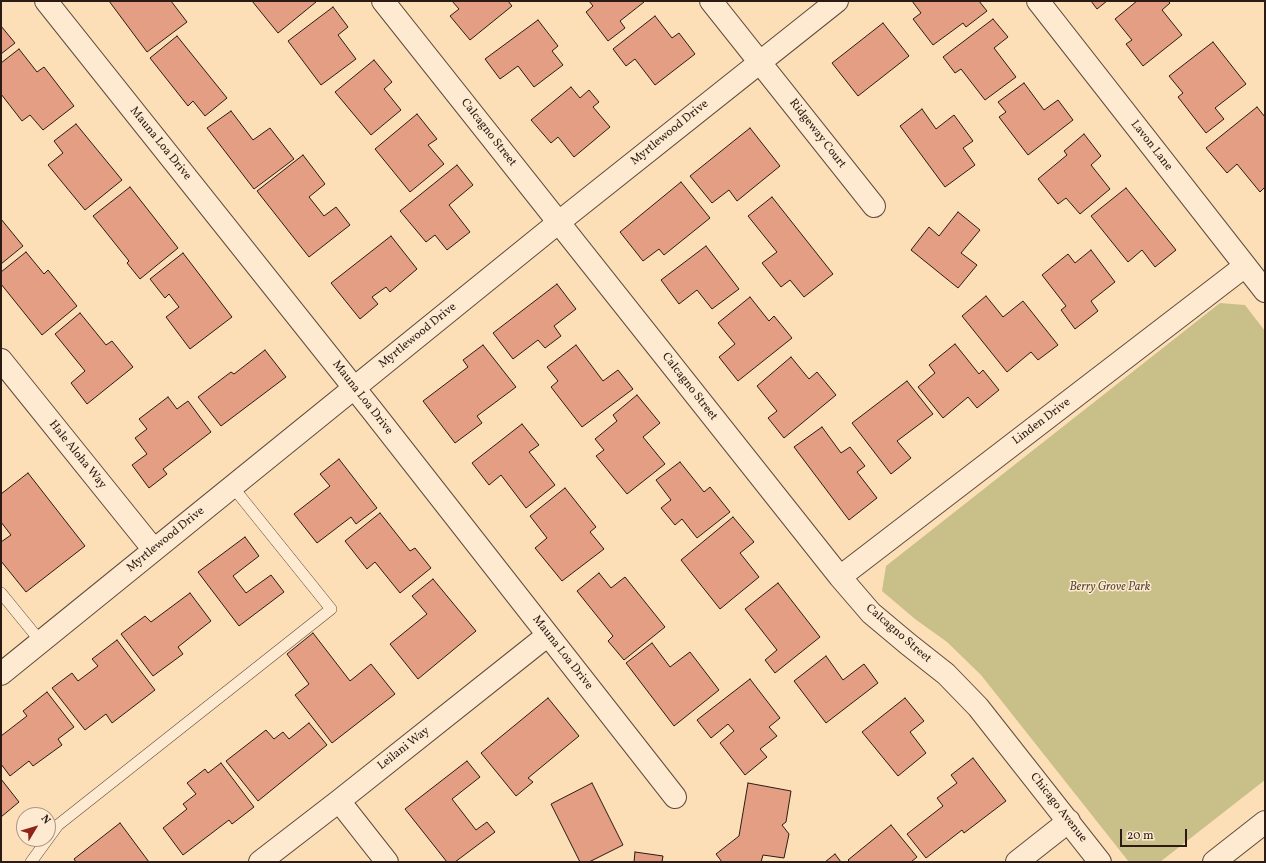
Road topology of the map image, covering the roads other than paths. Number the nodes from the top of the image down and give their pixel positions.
1 (46, 1) edge
2 (383, 1) edge
3 (712, 1) edge
4 (837, 1) edge
5 (1038, 1) edge
6 (760, 62) junction
7 (874, 206) dead end
8 (559, 222) junction
9 (1245, 266) junction
10 (1265, 291) edge
11 (1, 360) edge
12 (354, 388) junction
13 (232, 486) junction
14 (154, 550) junction
15 (840, 577) junction
16 (1, 593) edge
17 (548, 635) junction
18 (40, 642) junction
19 (1, 674) edge
20 (1015, 754) joint
21 (675, 797) dead end
22 (340, 801) junction
23 (1069, 821) junction
24 (1265, 822) edge
25 (31, 862) edge
26 (260, 862) edge
27 (387, 862) edge
28 (1016, 862) edge
29 (1100, 862) edge
30 (1214, 862) edge

1 - 12 street, Mauna Loa Drive
2 - 8 street, Calcagno Street
3 - 6 street, Ridgeway Court
4 - 6 street, Myrtlewood Drive
5 - 9 street, Lavon Lane
6 - 7 street, Ridgeway Court
6 - 8 street, Myrtlewood Drive
8 - 12 street, Myrtlewood Drive
8 - 15 street, Calcagno Street
9 - 10 street, Lavon Lane
9 - 15 street, Linden Drive
11 - 14 street, Hale Aloha Way
12 - 13 street, Myrtlewood Drive
12 - 17 street, Mauna Loa Drive
13 - 14 street, Myrtlewood Drive
13 - 25 lane
14 - 18 street, Myrtlewood Drive
15 - 20 street, Calcagno Street
16 - 18 lane
17 - 21 street, Mauna Loa Drive
17 - 22 street, Leilani Way
18 - 19 street, Myrtlewood Drive
20 - 23 street, Chicago Avenue
22 - 26 street, Leilani Way
22 - 27 street
23 - 28 street
23 - 29 street, Chicago Avenue
24 - 30 street

